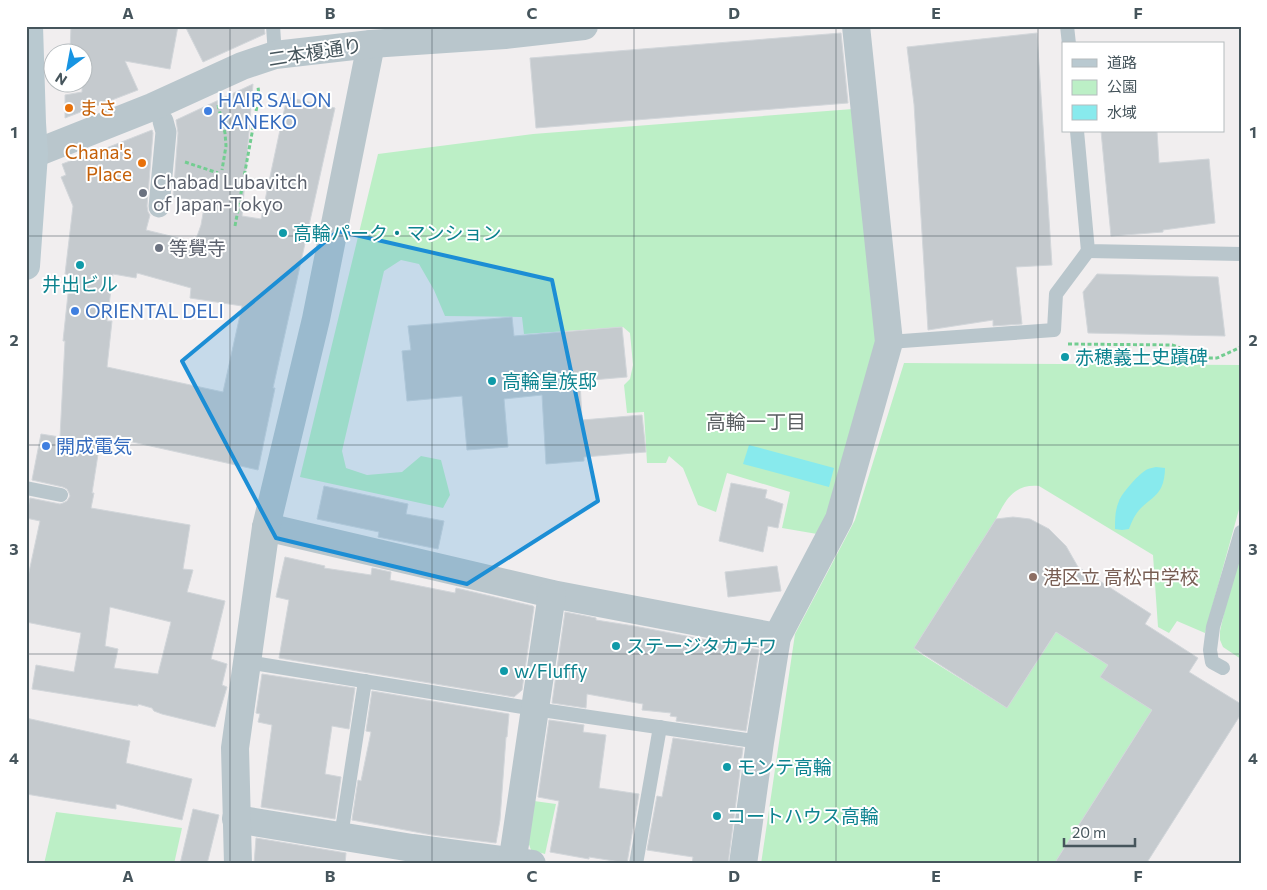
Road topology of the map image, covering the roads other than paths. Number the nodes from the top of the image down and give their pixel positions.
1 (30, 26) edge
2 (273, 26) edge
3 (584, 26) edge
4 (856, 26) edge
5 (1067, 26) edge
6 (1069, 42) edge
7 (371, 44) junction
8 (275, 55) junction
9 (163, 121) dead end
10 (1077, 132) edge
11 (30, 155) edge
12 (159, 206) dead end
13 (1088, 251) junction
14 (1241, 254) edge
15 (26, 266) edge
16 (889, 342) junction
17 (26, 488) edge
18 (61, 495) dead end
19 (266, 527) junction
20 (1241, 532) edge
21 (552, 594) junction
22 (777, 637) junction
23 (247, 662) junction
24 (1223, 668) dead end
25 (365, 681) junction
26 (535, 708) junction
27 (660, 727) junction
28 (760, 742) junction
29 (236, 819) junction
30 (341, 836) junction
31 (519, 863) edge
32 (238, 864) edge
33 (636, 864) edge
34 (743, 864) edge

1 - 11 main road
2 - 8 lane
3 - 7 street, 二本榎通り
4 - 16 street
5 - 6 lane
7 - 8 street, 二本榎通り
7 - 19 street
8 - 11 street, 二本榎通り
9 - 12 street
10 - 13 lane
11 - 15 main road
13 - 14 lane
13 - 16 lane
16 - 22 street
17 - 18 lane
19 - 21 street
19 - 23 street
20 - 24 lane
21 - 22 street
21 - 26 street
22 - 28 street
23 - 25 lane
23 - 29 street
25 - 26 lane
25 - 30 lane
26 - 27 lane
26 - 31 street
27 - 28 lane
27 - 33 lane
28 - 34 street
29 - 30 street
29 - 32 street
30 - 31 street

